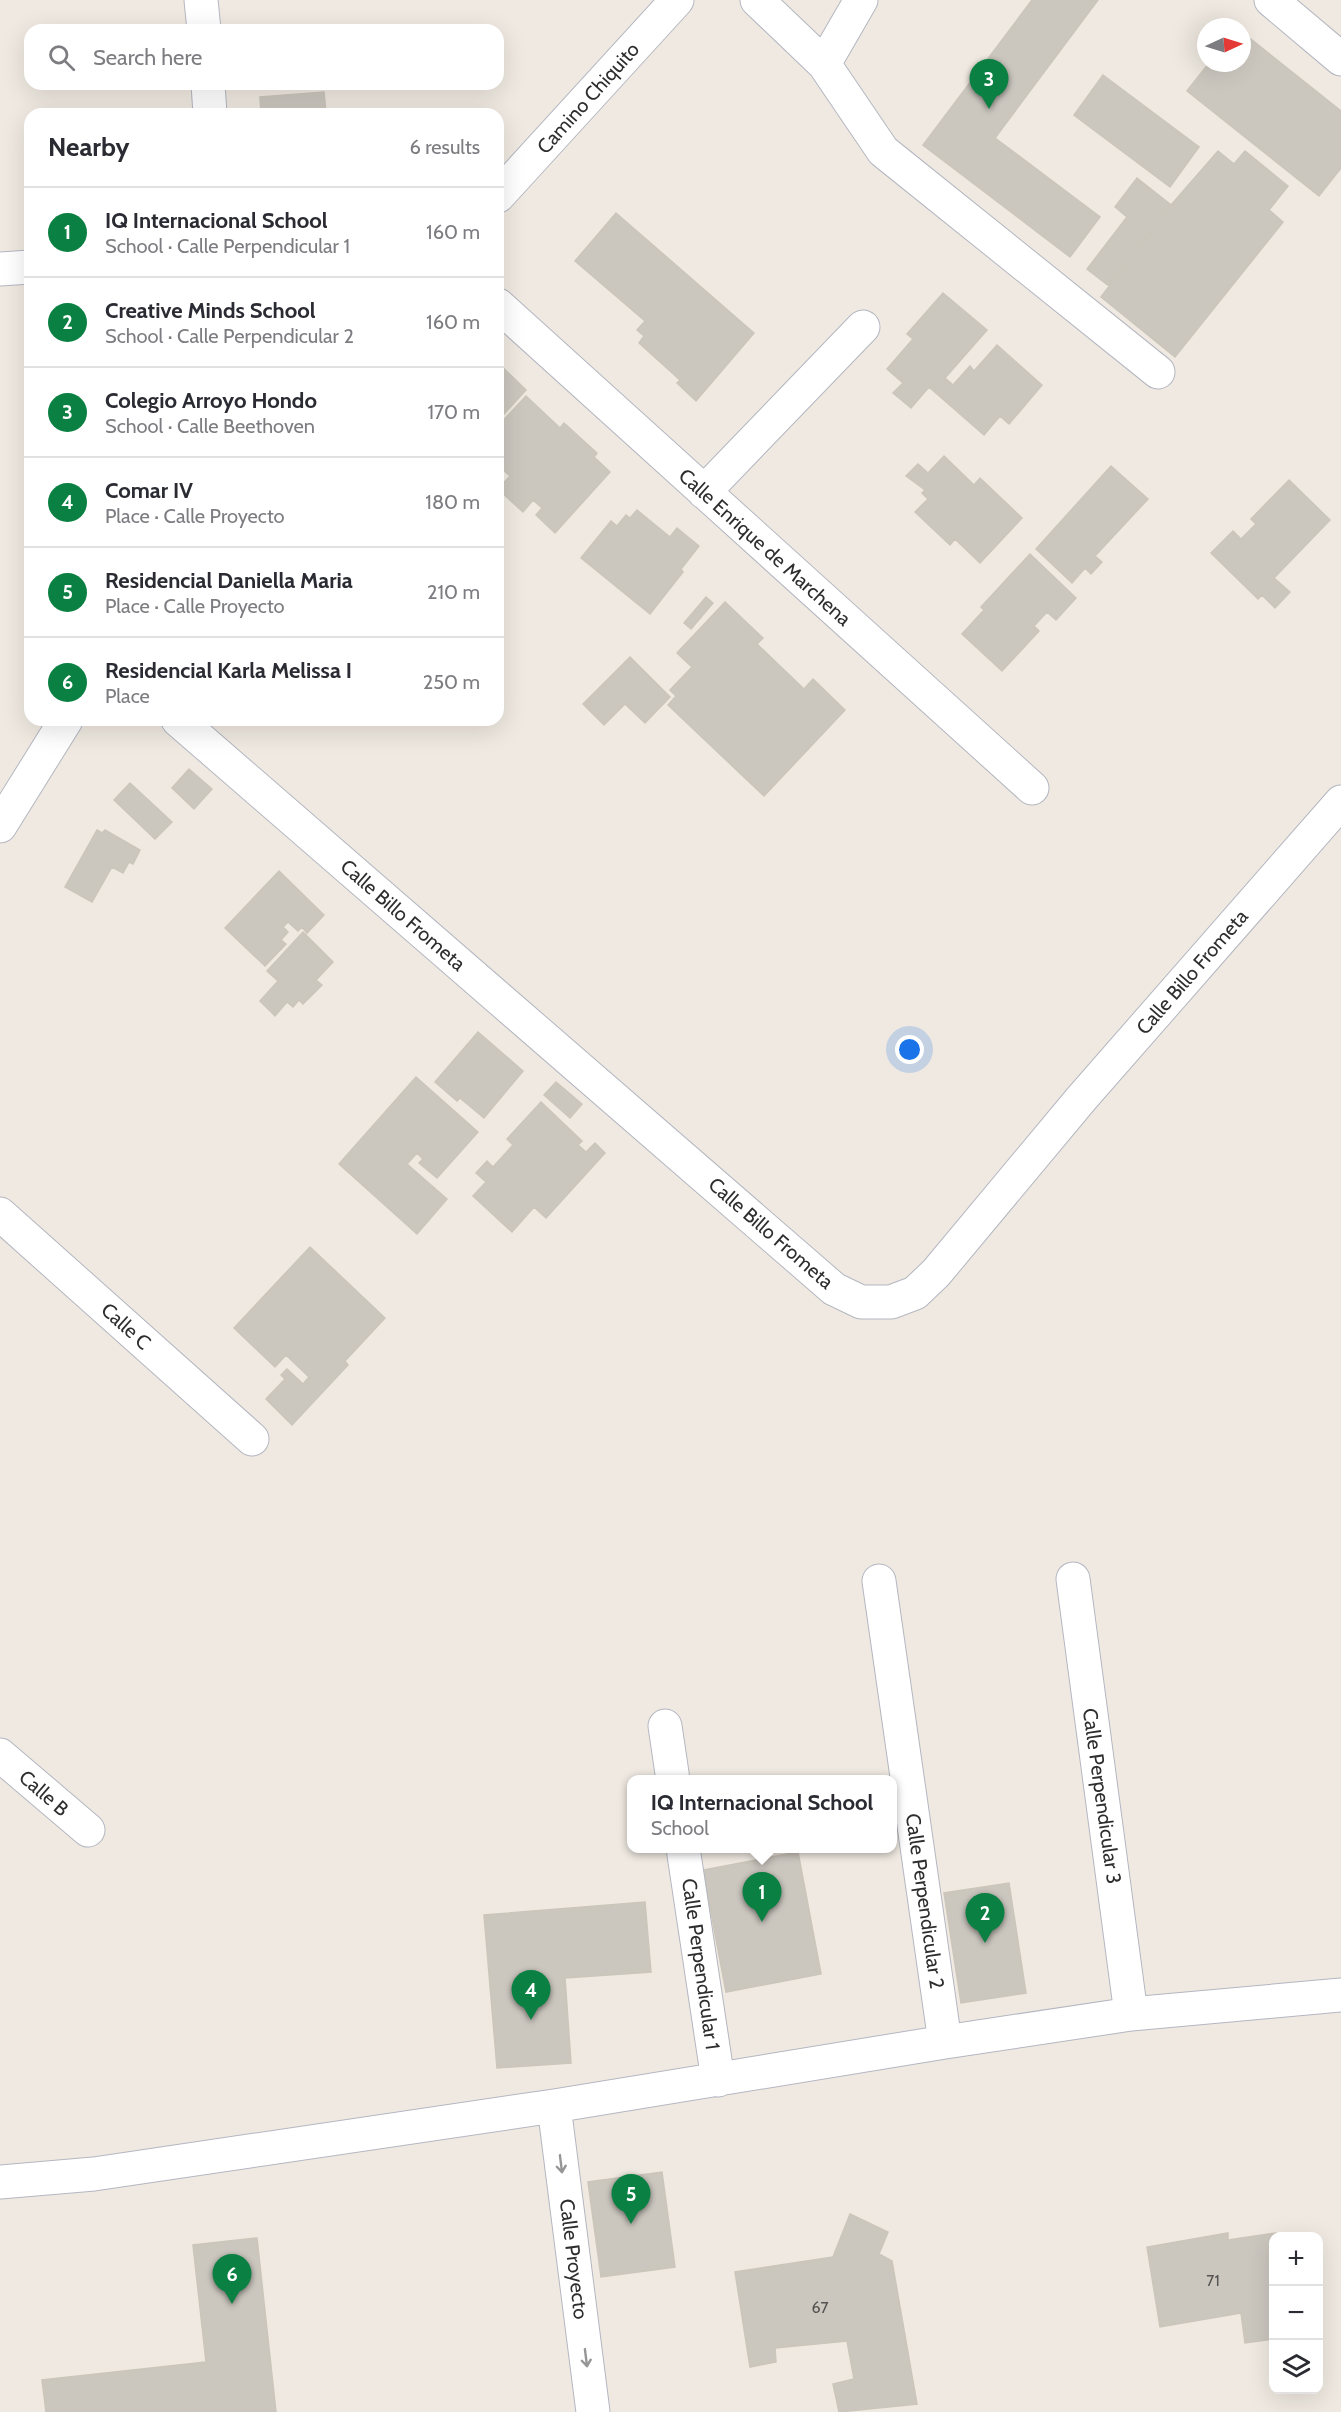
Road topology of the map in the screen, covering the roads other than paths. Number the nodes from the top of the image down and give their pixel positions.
1 (201, 0) edge
2 (677, 0) edge
3 (758, 0) edge
4 (861, 0) edge
5 (1271, 0) edge
6 (203, 24) edge
7 (1341, 59) edge
8 (824, 64) junction
9 (208, 90) edge
10 (210, 108) edge
11 (504, 189) edge
12 (24, 267) edge
13 (0, 269) edge
14 (504, 310) edge
15 (863, 327) dead end
16 (1158, 372) dead end
17 (704, 492) junction
18 (62, 726) edge
19 (185, 726) edge
20 (1032, 788) dead end
21 (1341, 802) edge
22 (0, 826) edge
23 (0, 1214) edge
24 (252, 1439) dead end
25 (1073, 1579) dead end
26 (879, 1581) dead end
27 (665, 1726) dead end
28 (0, 1755) edge
29 (672, 1775) edge
30 (88, 1830) dead end
31 (685, 1853) edge
32 (1341, 1995) edge
33 (1131, 2014) junction
34 (945, 2042) junction
35 (718, 2080) junction
36 (554, 2106) junction
37 (0, 2182) edge
38 (593, 2412) edge

1 - 6 street
2 - 11 street, Camino Chiquito
3 - 8 street
4 - 8 street
5 - 7 street
8 - 16 street
9 - 10 street
12 - 13 street
14 - 17 street, Calle Enrique de Marchena
15 - 17 street
17 - 20 street, Calle Enrique de Marchena
18 - 22 street
19 - 21 street, Calle Billo Frometa
23 - 24 street, Calle C
25 - 33 street, Calle Perpendicular 3
26 - 34 street, Calle Perpendicular 2
27 - 29 street
28 - 30 street, Calle B
31 - 35 street, Calle Perpendicular 1
32 - 33 street
33 - 34 street
34 - 35 street
35 - 36 street
36 - 37 street
36 -> 38 street, Calle Proyecto

